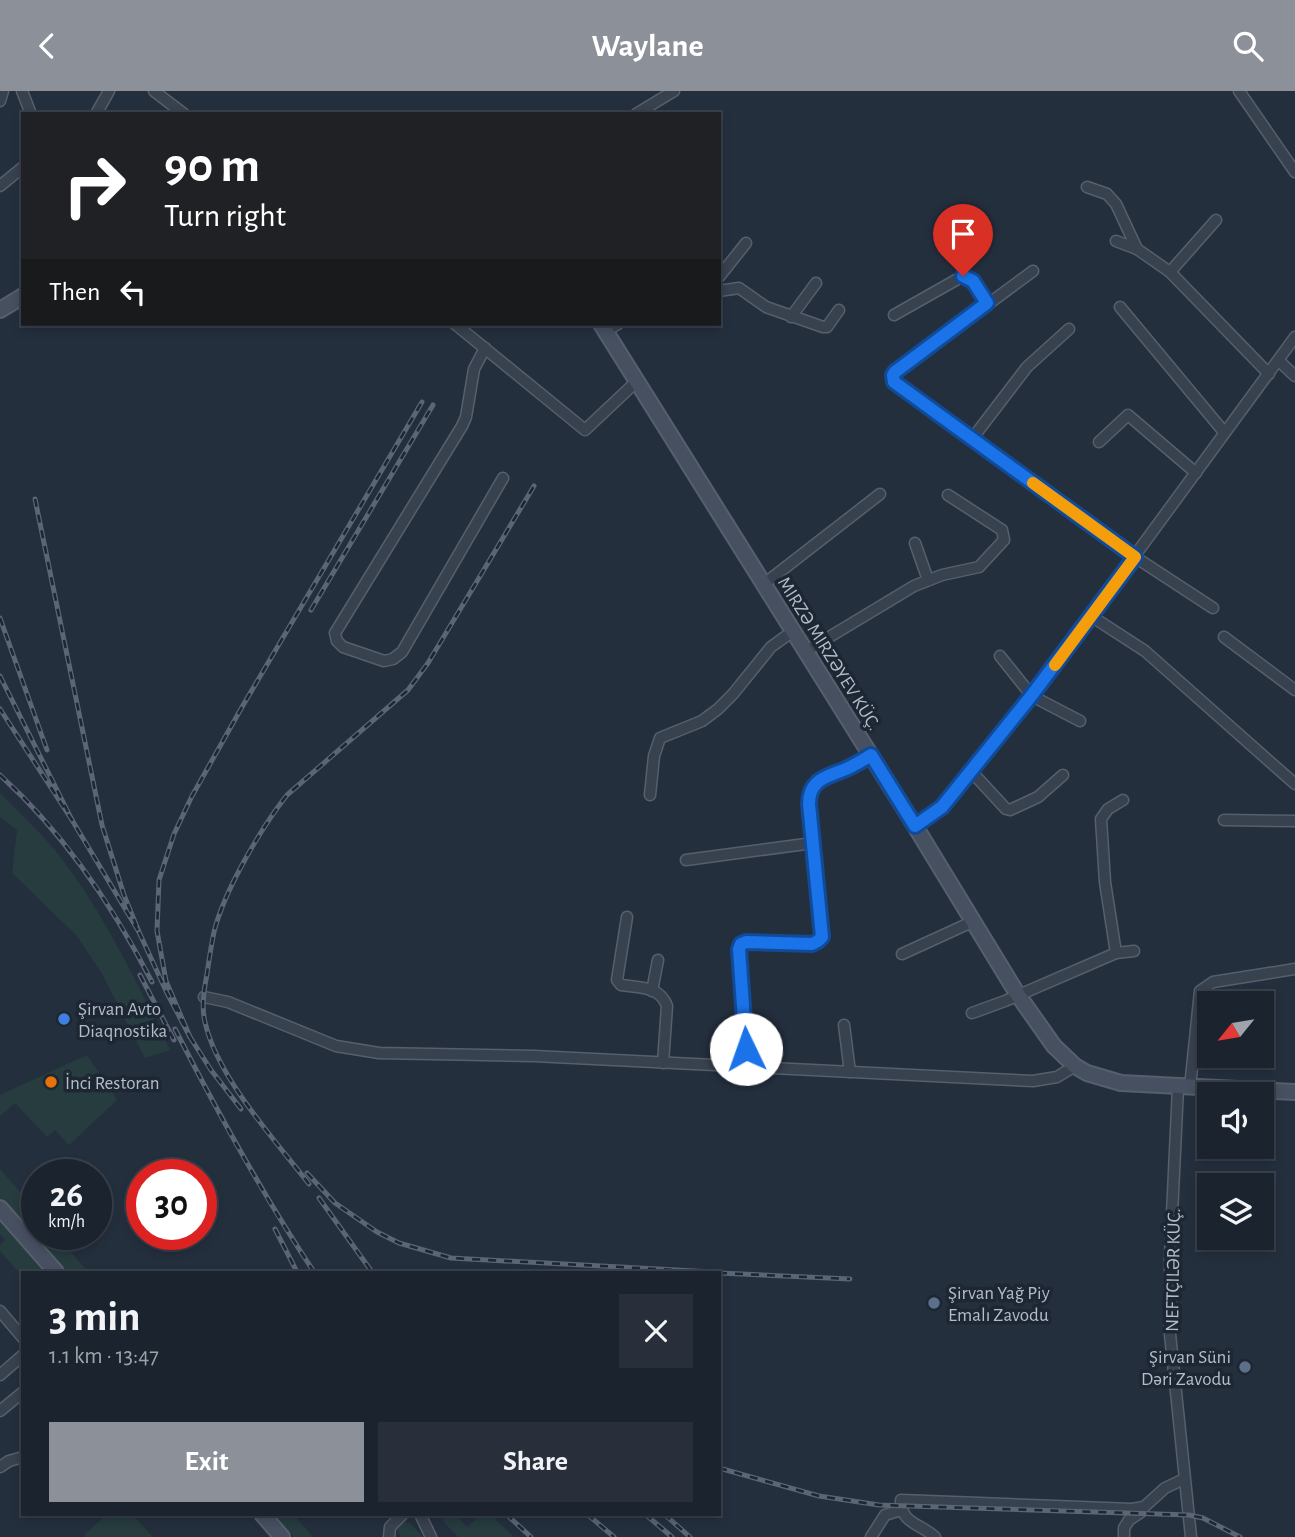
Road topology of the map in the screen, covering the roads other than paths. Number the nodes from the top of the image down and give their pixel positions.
1 (2, 91) edge
2 (22, 91) edge
3 (109, 91) edge
4 (154, 91) edge
5 (674, 91) edge
6 (1239, 91) edge
7 (0, 101) edge
8 (30, 112) edge
9 (97, 112) edge
10 (181, 112) edge
11 (639, 112) edge
12 (21, 169) edge
13 (1295, 172) edge
14 (0, 186) edge
15 (1087, 187) dead end
16 (1216, 220) dead end
17 (1116, 241) dead end
18 (746, 243) dead end
19 (1138, 249) junction
20 (1033, 271) dead end
21 (1170, 272) junction
22 (721, 274) edge
23 (816, 283) dead end
24 (721, 291) edge
25 (21, 297) edge
26 (987, 303) junction
27 (1120, 307) dead end
28 (0, 310) edge
29 (839, 310) dead end
30 (894, 315) dead end
31 (791, 317) junction
32 (458, 326) edge
33 (608, 326) edge
34 (1069, 330) dead end
35 (1295, 337) edge
36 (485, 348) junction
37 (1279, 361) junction
38 (1269, 374) junction
39 (1295, 376) edge
40 (637, 381) junction
41 (1224, 432) junction
42 (972, 439) junction
43 (1099, 442) dead end
44 (1196, 473) junction
45 (503, 478) dead end
46 (880, 493) dead end
47 (948, 495) dead end
48 (915, 543) dead end
49 (1135, 557) junction
50 (928, 580) junction
51 (764, 584) junction
52 (1213, 608) dead end
53 (1091, 616) junction
54 (793, 631) junction
55 (1224, 638) dead end
56 (806, 651) junction
57 (1000, 656) dead end
58 (1295, 690) edge
59 (1032, 695) junction
60 (1080, 722) dead end
61 (871, 755) junction
62 (970, 770) junction
63 (1063, 775) dead end
64 (1295, 784) edge
65 (650, 795) dead end
66 (1123, 800) dead end
67 (1224, 820) dead end
68 (1295, 821) edge
69 (915, 826) junction
70 (813, 843) junction
71 (686, 860) dead end
72 (628, 917) dead end
73 (974, 922) junction
74 (1134, 951) dead end
75 (1116, 953) junction
76 (902, 954) dead end
77 (658, 960) dead end
78 (1295, 969) edge
79 (652, 991) junction
80 (1017, 995) junction
81 (204, 997) dead end
82 (972, 1013) dead end
83 (844, 1025) dead end
84 (663, 1063) junction
85 (1075, 1066) junction
86 (746, 1067) junction
87 (850, 1072) junction
88 (1184, 1087) junction
89 (1290, 1092) edge
90 (0, 1209) edge
91 (55, 1271) edge
92 (0, 1311) edge
93 (21, 1336) edge
94 (21, 1357) edge
95 (0, 1375) edge
96 (21, 1394) edge
97 (0, 1411) edge
98 (21, 1458) edge
99 (0, 1467) edge
100 (1184, 1479) junction
101 (1144, 1507) junction
102 (901, 1510) junction
103 (263, 1516) edge
104 (401, 1516) edge
105 (421, 1516) edge
106 (273, 1534) edge
107 (389, 1537) edge
108 (431, 1537) edge
109 (871, 1537) edge
110 (936, 1537) edge
111 (1124, 1537) edge
112 (1191, 1537) edge

1 - 7 street
2 - 8 street
3 - 9 street
4 - 10 street
5 - 11 street
6 - 13 street
12 - 14 street
15 - 19 street
16 - 21 street
17 - 19 street
18 - 22 street
19 - 21 street
20 - 26 street
21 - 38 street
23 - 31 street
24 - 31 street
25 - 28 main road
26 - 30 street
26 - 42 street
27 - 41 street
29 - 31 street
32 - 36 street
33 - 40 main road, MIRZƏ MIRZƏYEV KÜÇ.
34 - 42 street
35 - 37 street
36 - 40 street
36 - 45 street
37 - 38 street
37 - 39 street
38 - 41 street
40 - 51 main road, MIRZƏ MIRZƏYEV KÜÇ.
41 - 44 street
42 - 49 street
43 - 44 street
44 - 49 street
46 - 51 street
47 - 50 street
48 - 50 street
49 - 52 street
49 - 53 street
50 - 56 street
51 - 54 main road, MIRZƏ MIRZƏYEV KÜÇ.
53 - 59 street
53 - 64 street
54 - 56 main road, MIRZƏ MIRZƏYEV KÜÇ.
54 - 65 street
55 - 58 street
56 - 61 main road, MIRZƏ MIRZƏYEV KÜÇ.
57 - 59 street
59 - 60 street
59 - 62 street
61 - 69 main road, MIRZƏ MIRZƏYEV KÜÇ.
61 - 70 street
62 - 63 street
62 - 69 street
66 - 75 street
67 - 68 street
69 - 73 main road, MIRZƏ MIRZƏYEV KÜÇ.
70 - 71 street
70 - 86 street
72 - 79 street
73 - 76 street
73 - 80 main road, MIRZƏ MIRZƏYEV KÜÇ.
74 - 75 street
75 - 80 street
77 - 79 street
78 - 88 street, NEFTÇILƏR KÜÇ.
79 - 84 street
80 - 82 street
80 - 85 main road, MIRZƏ MIRZƏYEV KÜÇ.
81 - 84 street
83 - 87 street
84 - 86 street
85 - 87 street
85 - 88 main road, MIRZƏ MIRZƏYEV KÜÇ.
86 - 87 street
88 - 89 main road, MIRZƏ MIRZƏYEV KÜÇ.
88 - 100 street, NEFTÇILƏR KÜÇ.
90 - 91 main road
92 - 93 street
94 - 95 street
96 - 97 street
98 - 99 street
100 - 101 street
100 - 112 street, NEFTÇILƏR KÜÇ.
101 - 102 street
101 - 111 street
102 - 109 street
102 - 110 street
103 - 106 main road
104 - 107 street
105 - 108 street

